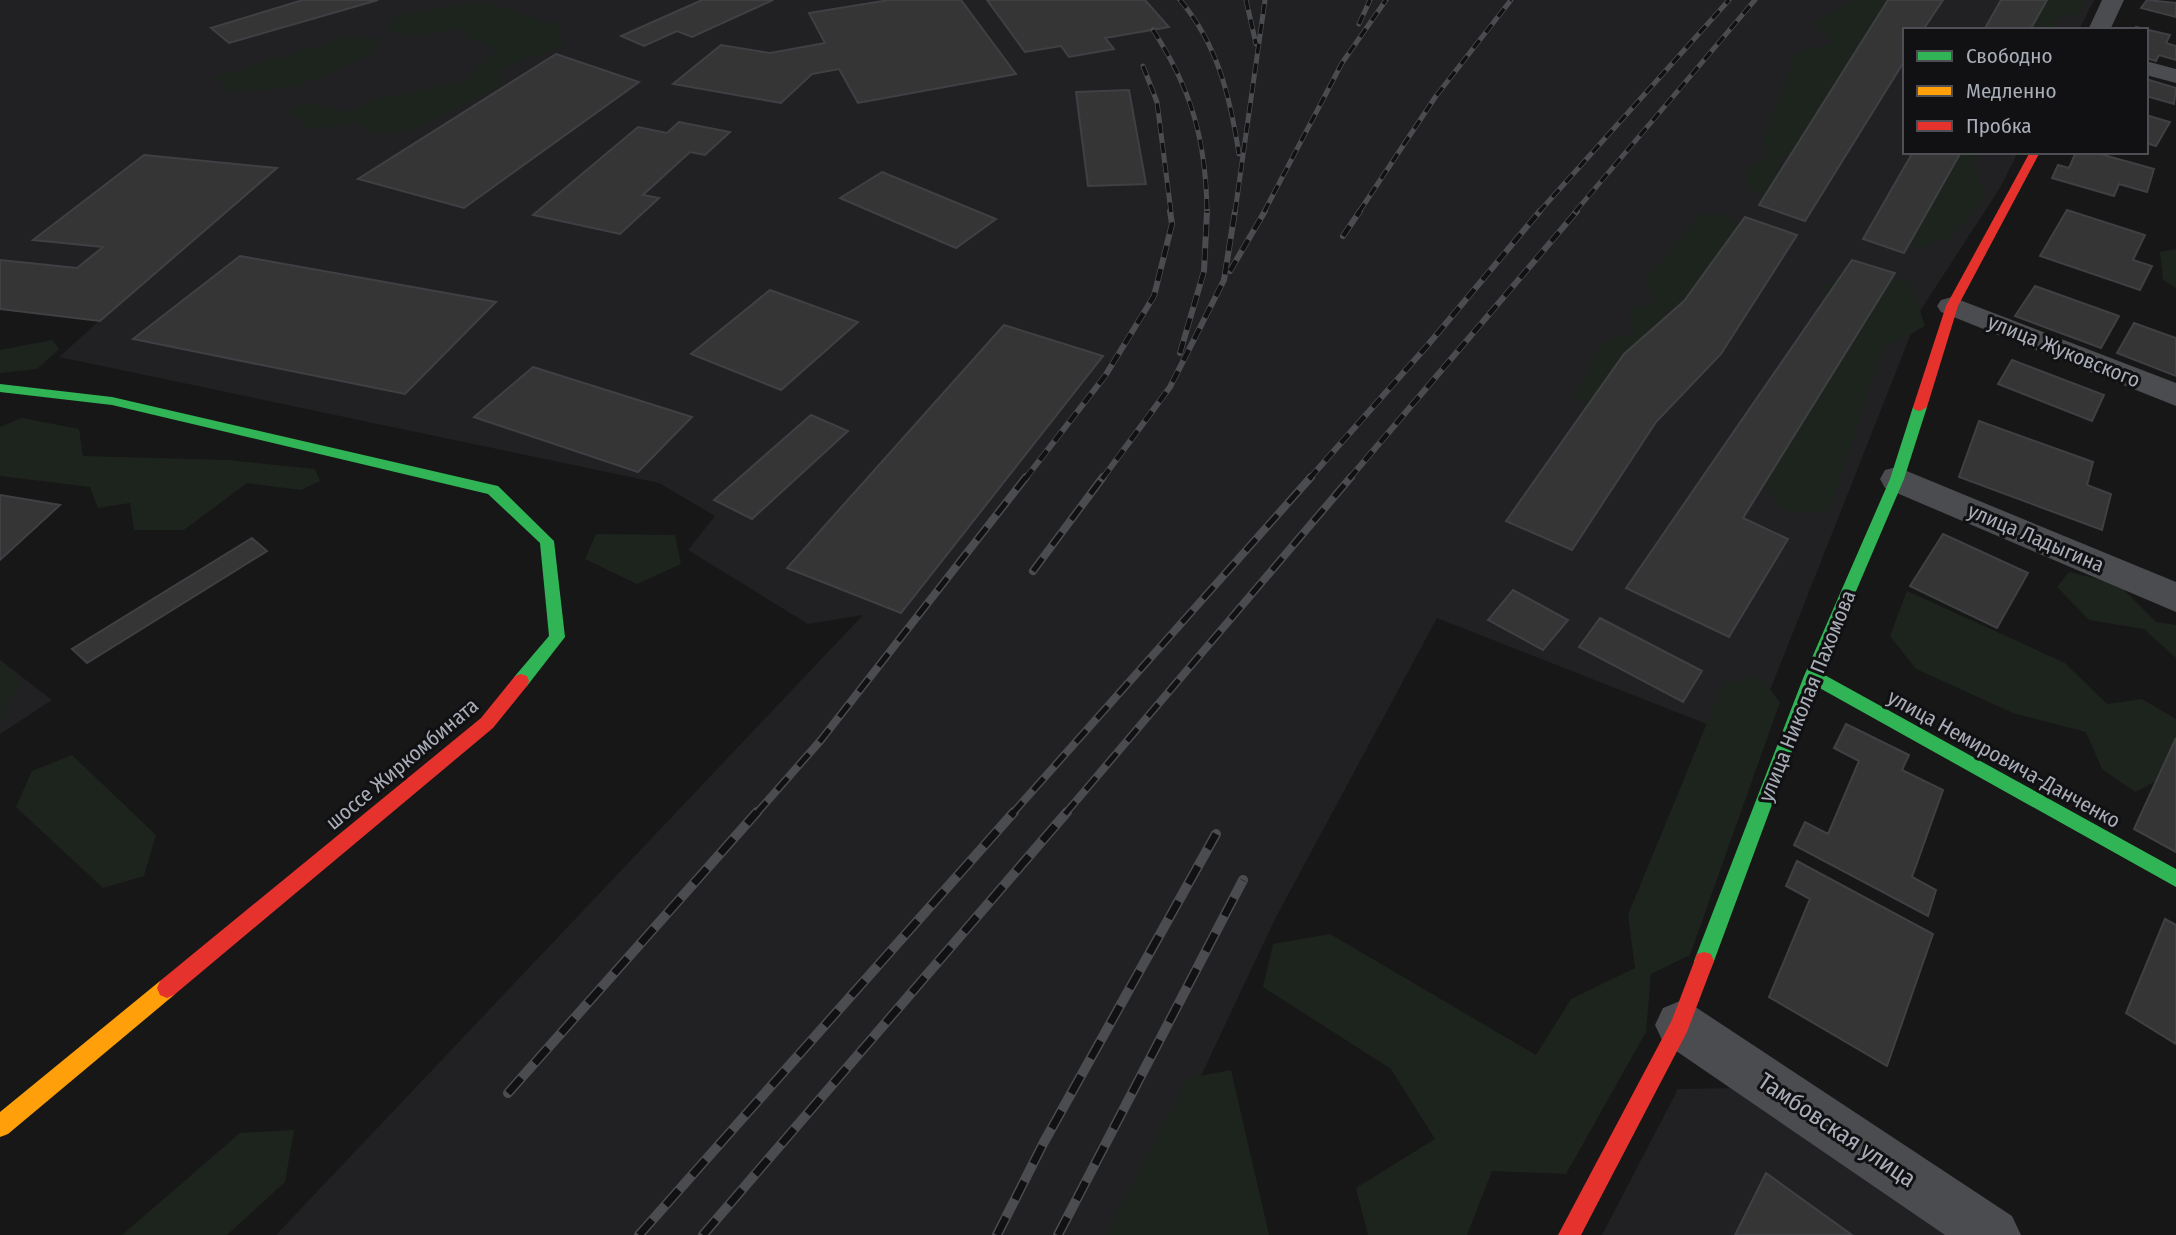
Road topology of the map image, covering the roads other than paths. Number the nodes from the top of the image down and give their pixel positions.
1 (2113, 0) edge
2 (2100, 28) edge
3 (2148, 69) edge
4 (2176, 76) edge
5 (2034, 154) edge
6 (1952, 306) junction
7 (0, 388) edge
8 (2176, 395) edge
9 (1896, 479) junction
10 (2176, 597) edge
11 (1812, 676) junction
12 (2176, 879) edge
13 (1680, 1025) junction
14 (0, 1126) edge
15 (1569, 1235) edge
16 (1993, 1235) edge

1 - 2 street
3 - 4 street
5 - 6 street, улица Николая Пахомова
6 - 8 street, улица Жуковского
6 - 9 street, улица Николая Пахомова
7 - 14 street, шоссе Жиркомбината
9 - 10 street, улица Ладыгина
9 - 11 street, улица Николая Пахомова
11 - 12 street, улица Немировича-Данченко
11 - 13 street, улица Николая Пахомова
13 - 15 street, улица Николая Пахомова
13 - 16 street, Тамбовская улица

